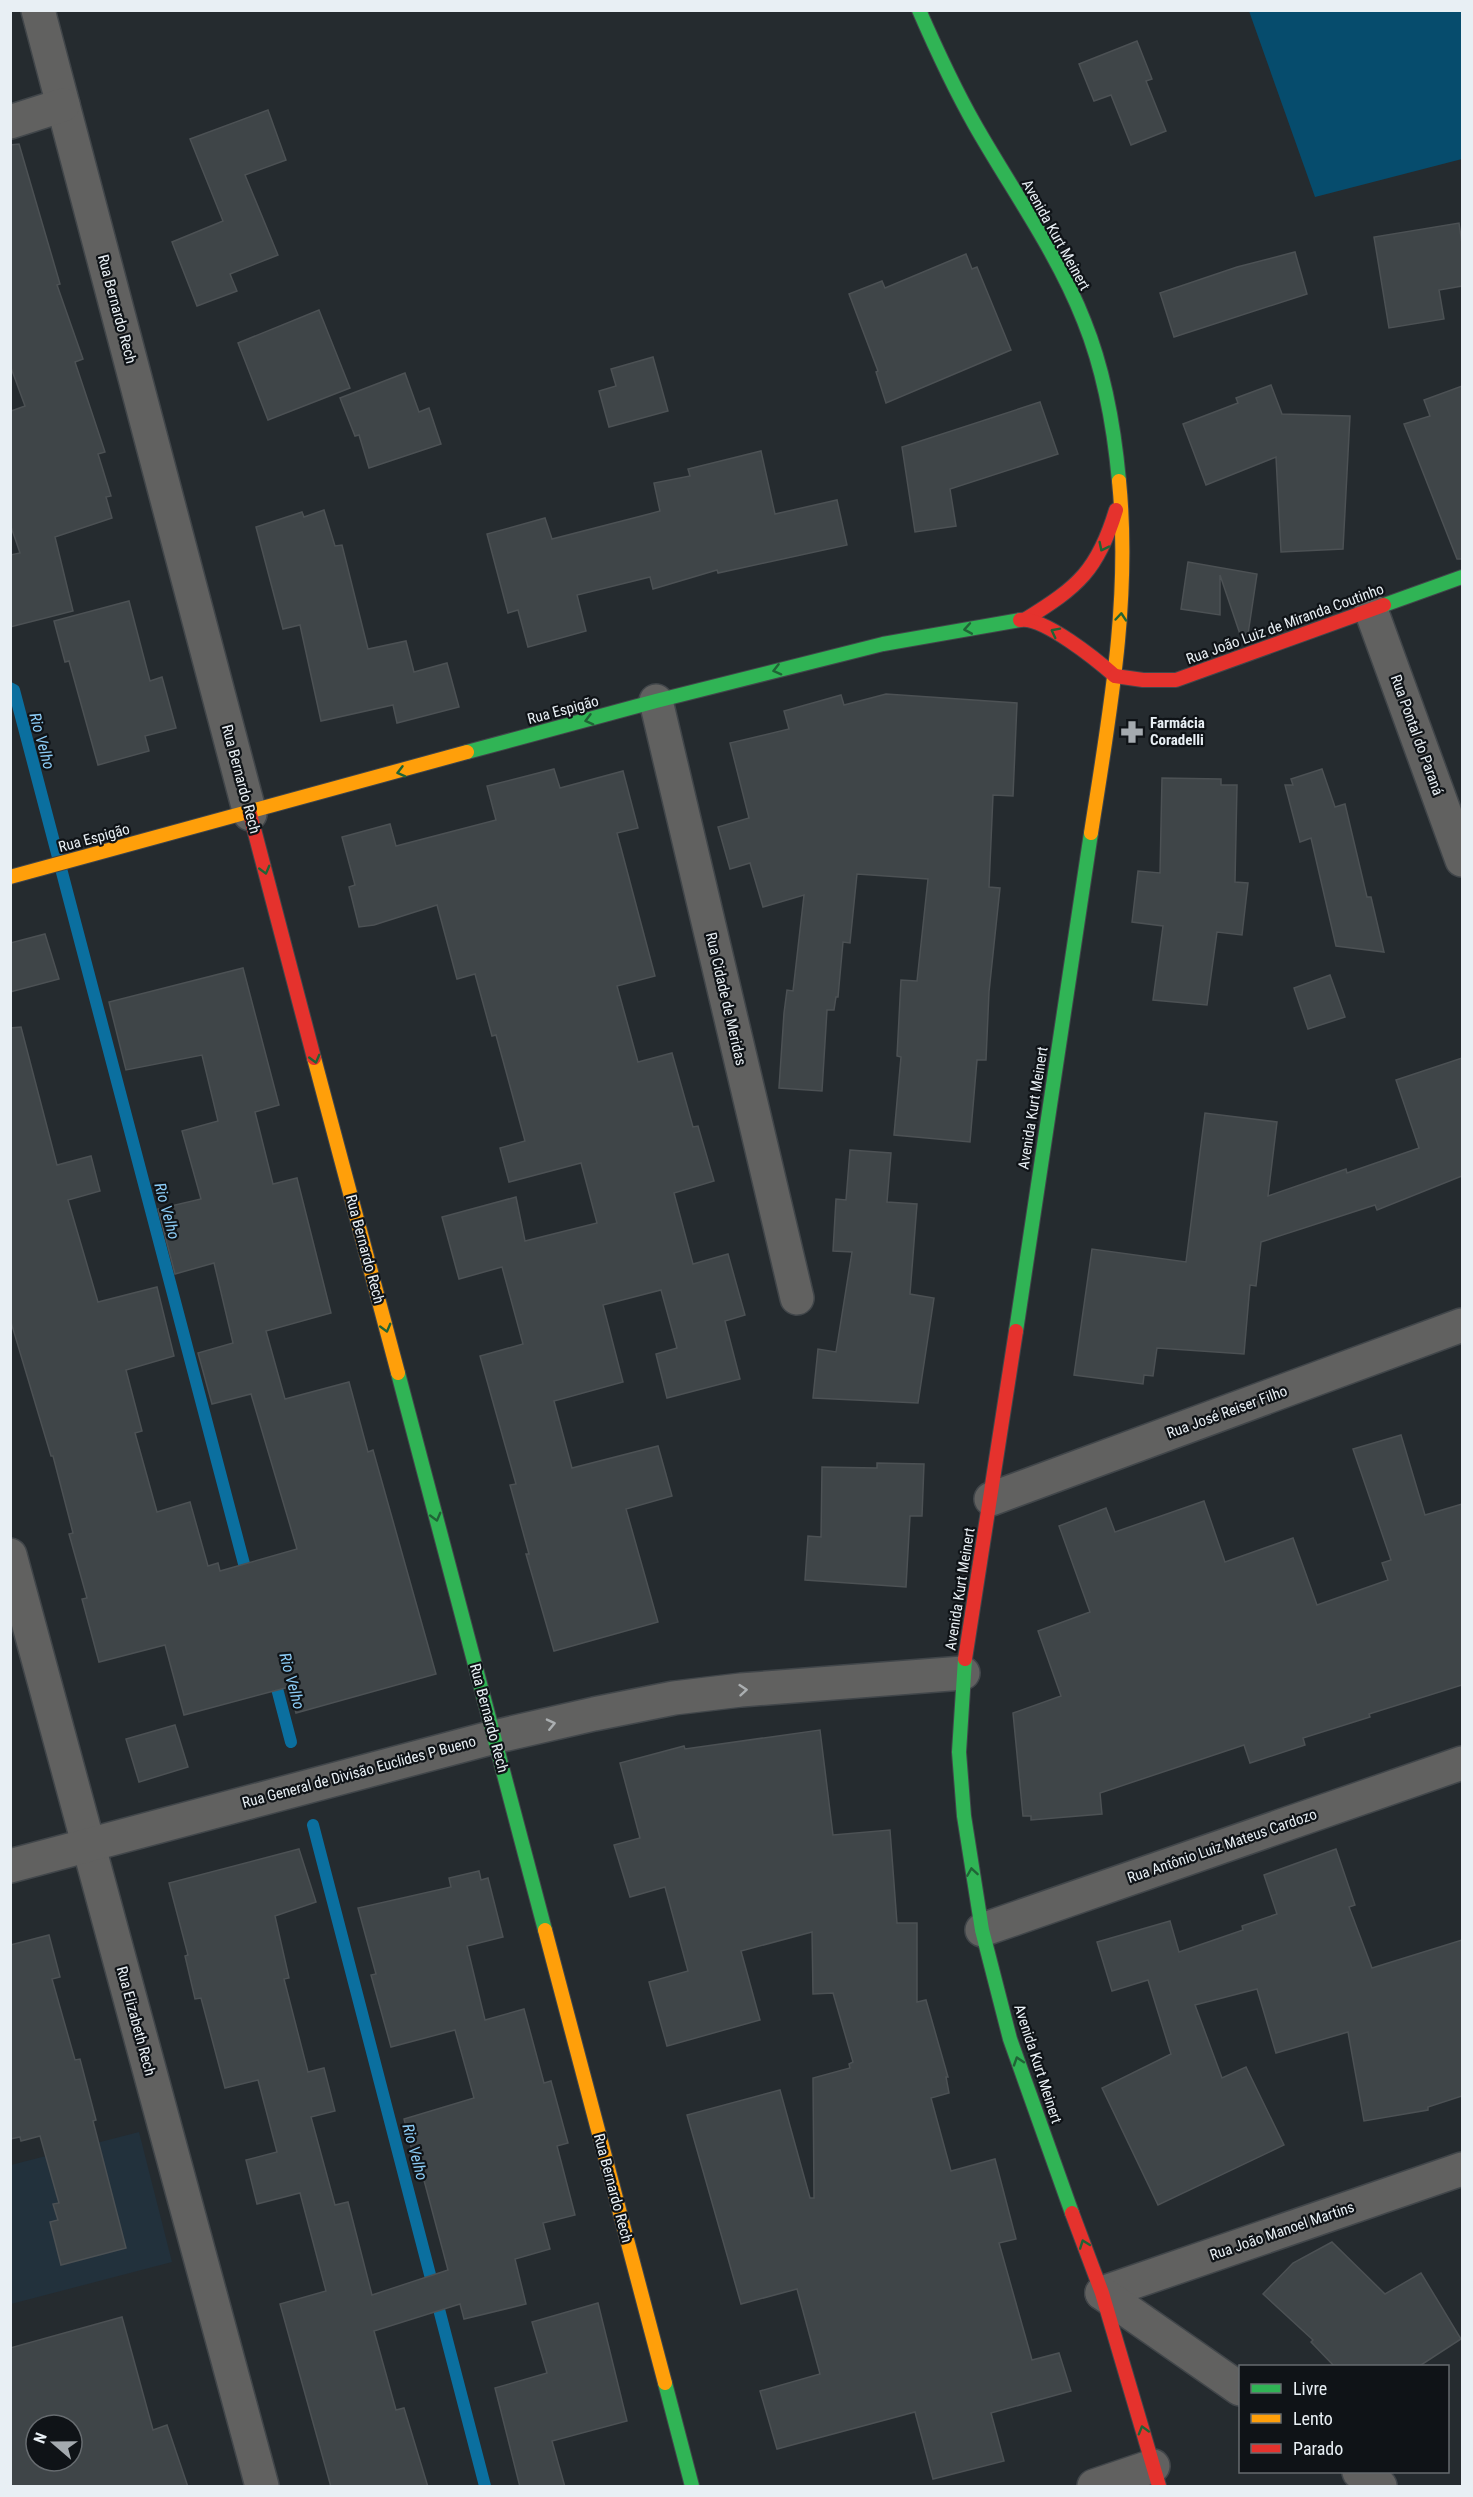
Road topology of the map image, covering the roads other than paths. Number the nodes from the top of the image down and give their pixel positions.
1 (38, 10) edge
2 (919, 10) edge
3 (63, 105) junction
4 (10, 122) edge
5 (1120, 492) junction
6 (1462, 577) edge
7 (1371, 610) junction
8 (1026, 619) junction
9 (1114, 676) junction
10 (656, 701) junction
11 (250, 814) junction
12 (1462, 860) edge
13 (10, 877) edge
14 (797, 1298) dead end
15 (1462, 1324) edge
16 (991, 1499) junction
17 (10, 1555) edge
18 (963, 1673) junction
19 (494, 1737) junction
20 (1462, 1763) edge
21 (89, 1844) junction
22 (10, 1866) edge
23 (982, 1930) junction
24 (1462, 2169) edge
25 (1102, 2293) junction
26 (1239, 2388) edge
27 (1360, 2473) edge
28 (1156, 2476) edge
29 (262, 2487) edge
30 (692, 2487) edge
31 (1094, 2487) edge
32 (1380, 2487) edge

1 - 3 street, Rua Bernardo Rech
2 - 5 main road, Avenida Kurt Meinert
3 - 4 street
3 - 11 street, Rua Bernardo Rech
5 -> 8 main road
9 -> 5 main road, Avenida Kurt Meinert
6 - 7 main road, Rua João Luiz de Miranda Coutinho
7 - 9 main road, Rua João Luiz de Miranda Coutinho
7 - 12 street, Rua Pontal do Paraná
9 -> 8 main road
8 -> 10 main road, Rua Espigão
9 - 16 main road, Avenida Kurt Meinert
10 -> 11 main road, Rua Espigão
10 - 14 street, Rua Cidade de Meridas
11 - 13 main road, Rua Espigão
11 -> 19 main road, Rua Bernardo Rech
15 - 16 street, Rua José Reiser Filho
16 - 18 main road, Avenida Kurt Meinert
17 - 21 street, Rua Elizabeth Rech
19 -> 18 street, Rua General de Divisão Euclides P Bueno
23 -> 18 main road, Avenida Kurt Meinert
19 - 21 street, Rua General de Divisão Euclides P Bueno
19 - 30 main road, Rua Bernardo Rech
20 - 23 street, Rua Antônio Luiz Mateus Cardozo
21 - 22 street, Rua General de Divisão Euclides P Bueno
21 - 29 street, Rua Elizabeth Rech
25 -> 23 main road, Avenida Kurt Meinert
24 - 25 street, Rua João Manoel Martins
25 - 26 street
28 -> 25 main road, Avenida Kurt Meinert
27 - 32 street
28 - 31 street

